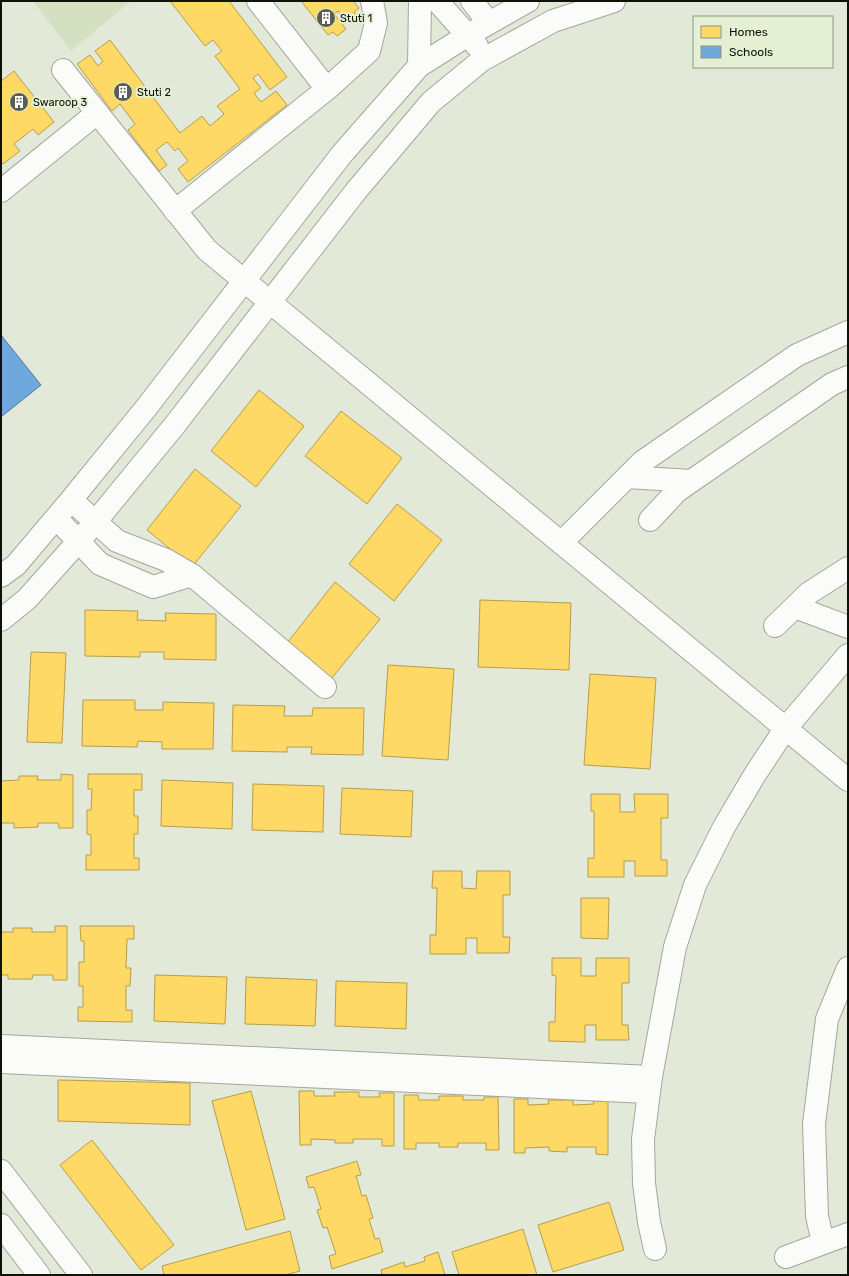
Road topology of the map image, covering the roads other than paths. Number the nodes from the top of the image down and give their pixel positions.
1 (258, 1) edge
2 (372, 1) edge
3 (420, 1) edge
4 (437, 1) edge
5 (472, 1) edge
6 (528, 1) edge
7 (614, 1) edge
8 (489, 23) junction
9 (468, 35) junction
10 (487, 58) junction
11 (419, 66) junction
12 (63, 70) dead end
13 (327, 88) junction
14 (97, 112) junction
15 (1, 191) edge
16 (175, 211) junction
17 (243, 281) junction
18 (269, 301) junction
19 (848, 332) edge
20 (848, 377) edge
21 (627, 477) junction
22 (691, 481) junction
23 (71, 500) junction
24 (56, 518) junction
25 (650, 520) dead end
26 (94, 522) junction
27 (78, 541) junction
28 (561, 543) junction
29 (848, 568) edge
30 (192, 575) junction
31 (1, 576) edge
32 (795, 607) junction
33 (1, 620) edge
34 (775, 626) dead end
35 (848, 627) edge
36 (848, 655) edge
37 (325, 687) dead end
38 (785, 729) junction
39 (848, 780) edge
40 (848, 968) edge
41 (1, 1046) edge
42 (1, 1062) edge
43 (649, 1084) junction
44 (1, 1171) edge
45 (1, 1225) edge
46 (848, 1234) edge
47 (823, 1243) junction
48 (655, 1249) dead end
49 (786, 1257) dead end
50 (40, 1275) edge
51 (81, 1275) edge

1 - 13 street
2 - 13 street
3 - 11 street
4 - 9 street
5 - 8 street
6 - 8 street
7 - 10 street
8 - 9 street
9 - 10 street
9 - 11 street
10 - 18 street
11 - 17 street
12 - 14 street
13 - 16 street
14 - 15 street
14 - 16 street
16 - 17 street
17 - 18 street
17 - 23 street
18 - 26 street
18 - 28 street
19 - 21 street
20 - 22 street
21 - 22 street
21 - 28 street
22 - 25 street
23 - 24 street
23 - 26 street
24 - 27 street
24 - 31 street
26 - 27 street
26 - 30 street
27 - 30 street
27 - 33 street
28 - 38 street
29 - 32 street
30 - 37 street
32 - 34 street
32 - 35 street
36 - 38 street
38 - 39 street
38 - 43 street
40 - 47 street
41 - 43 street
42 - 43 street
43 - 48 street
44 - 51 street
45 - 50 street
46 - 47 street
47 - 49 street

